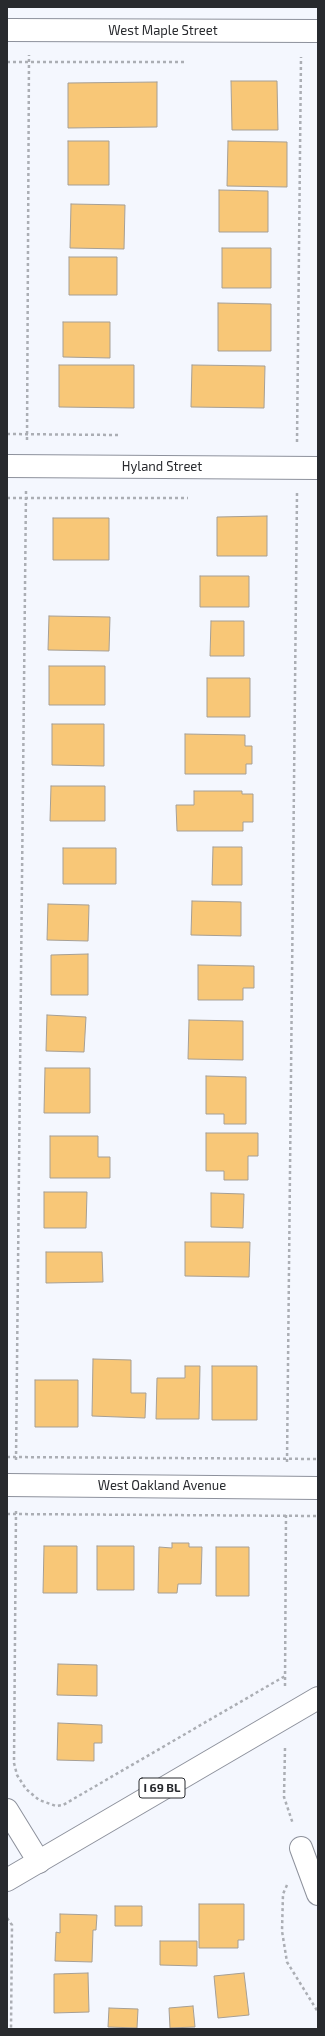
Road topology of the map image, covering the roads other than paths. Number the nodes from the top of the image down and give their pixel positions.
1 (14, 30) edge
2 (317, 32) edge
3 (17, 466) edge
4 (307, 468) edge
5 (12, 1485) edge
6 (318, 1488) edge
7 (318, 1698) edge
8 (7, 1810) edge
9 (301, 1848) dead end
10 (39, 1862) junction
11 (7, 1880) edge
12 (318, 1894) edge

1 - 2 street, West Maple Street
3 - 4 street, Hyland Street
5 - 6 street, West Oakland Avenue
7 - 10 street, I 69 BL
8 - 10 street
9 - 12 street
10 - 11 street, I 69 BL

